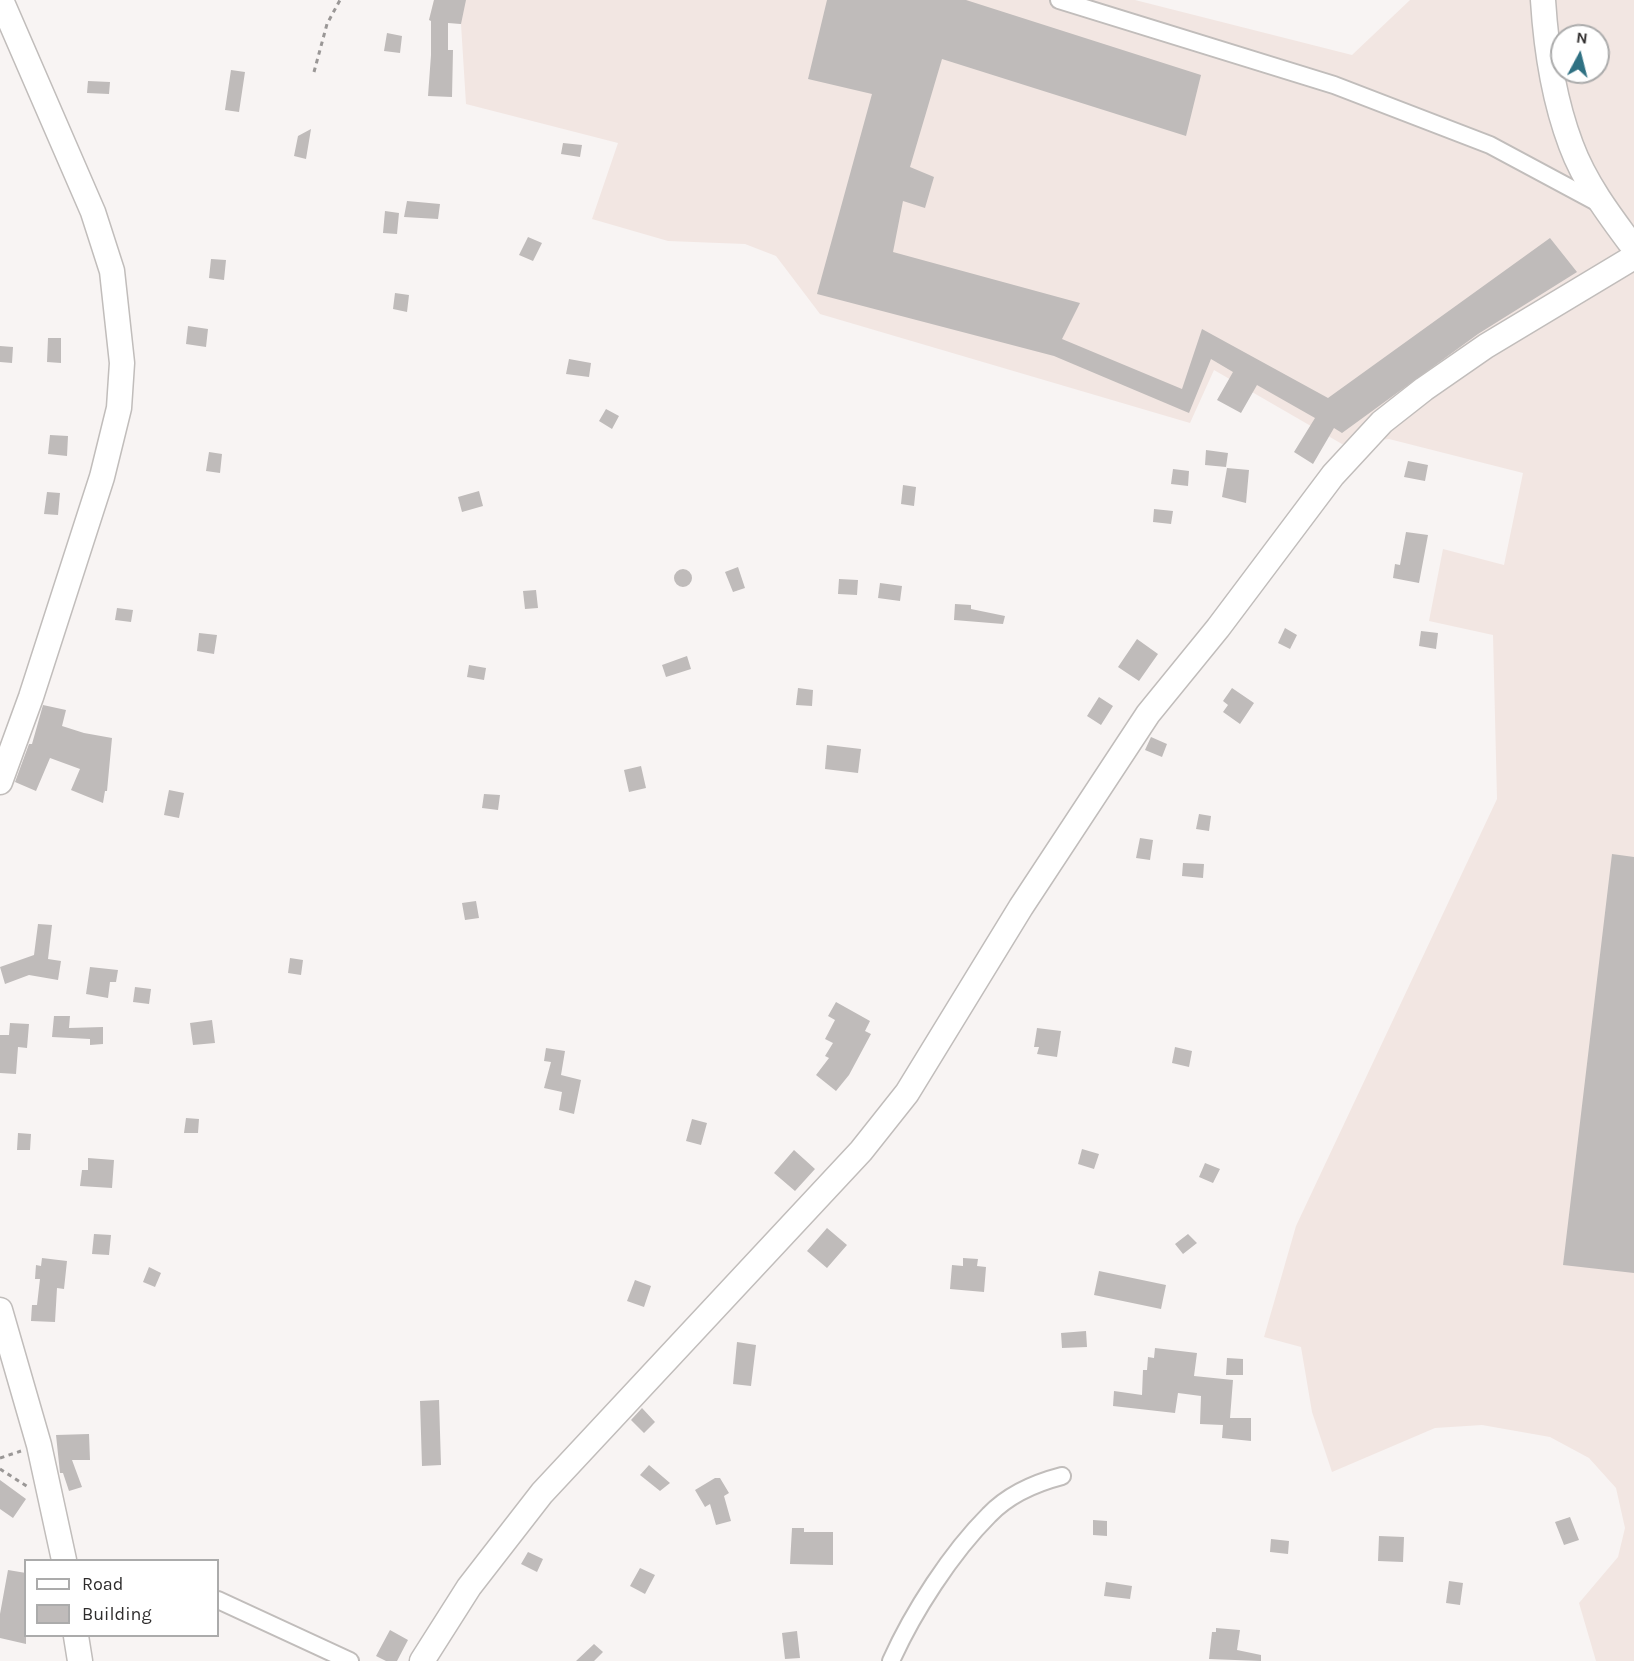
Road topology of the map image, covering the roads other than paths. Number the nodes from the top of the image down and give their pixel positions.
1 (1, 0) edge
2 (1059, 0) edge
3 (1543, 0) edge
4 (1603, 206) junction
5 (1634, 248) edge
6 (1634, 257) edge
7 (0, 782) edge
8 (0, 1310) edge
9 (1062, 1476) dead end
10 (64, 1559) edge
11 (219, 1600) edge
12 (76, 1637) edge
13 (80, 1661) edge
14 (350, 1661) edge
15 (422, 1661) edge
16 (891, 1661) edge

1 - 7 street
2 - 4 street
3 - 4 street
4 - 5 street
6 - 15 street
8 - 10 street
9 - 16 street
11 - 14 street
12 - 13 street

